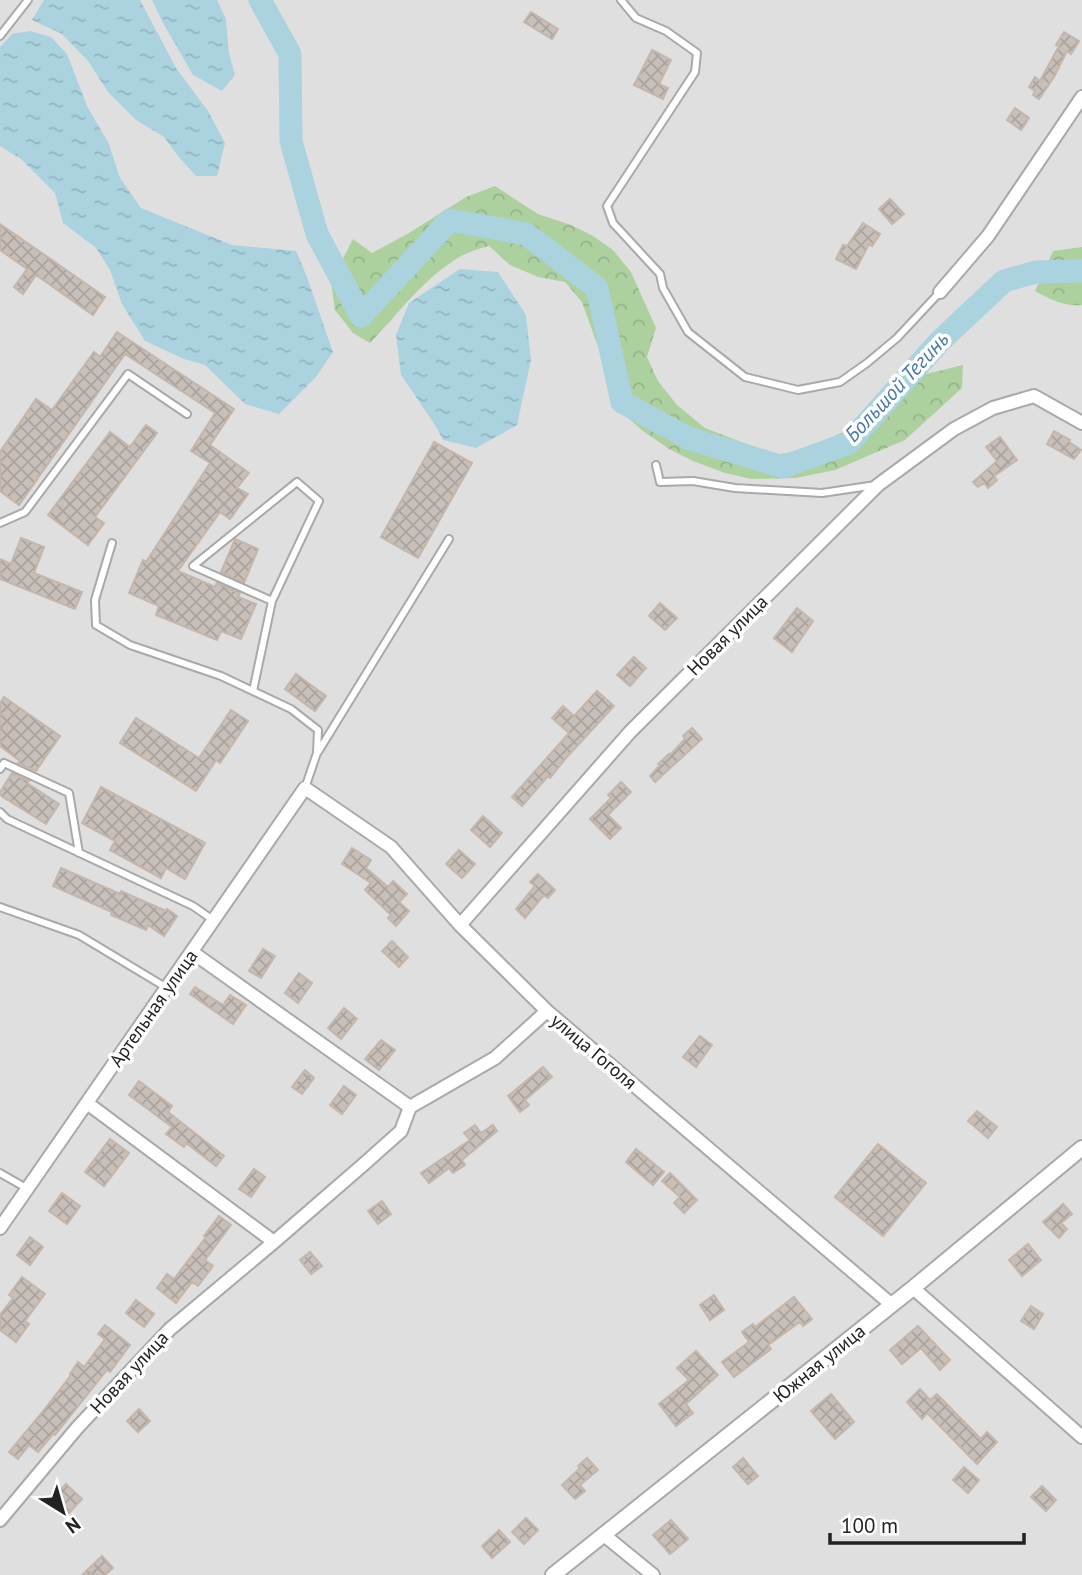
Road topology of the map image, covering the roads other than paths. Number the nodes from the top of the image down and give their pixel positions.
1 (28, 0) edge
2 (621, 0) edge
3 (0, 36) edge
4 (1082, 97) edge
5 (940, 292) joint
6 (187, 414) dead end
7 (1082, 424) edge
8 (656, 465) dead end
9 (878, 485) junction
10 (0, 523) edge
11 (449, 539) dead end
12 (112, 543) dead end
13 (272, 601) junction
14 (253, 691) junction
15 (317, 753) junction
16 (0, 769) edge
17 (305, 788) junction
18 (0, 812) edge
19 (79, 853) junction
20 (0, 906) edge
21 (214, 920) junction
22 (460, 925) junction
23 (191, 952) junction
24 (167, 988) junction
25 (547, 1011) junction
26 (87, 1103) junction
27 (410, 1107) junction
28 (1082, 1148) edge
29 (0, 1174) edge
30 (28, 1189) junction
31 (0, 1228) edge
32 (275, 1242) junction
33 (913, 1288) junction
34 (892, 1305) junction
35 (1082, 1437) edge
36 (0, 1520) edge
37 (604, 1535) junction
38 (553, 1575) edge
39 (653, 1575) edge

1 - 3 lane
2 - 5 lane
4 - 5 street
6 - 10 lane
7 - 9 street, Новая улица
8 - 9 lane
9 - 22 street, Новая улица
11 - 15 lane
12 - 14 lane
13 - 13 lane
13 - 14 lane
14 - 15 lane
15 - 17 lane
16 - 19 lane
17 - 21 street, Артельная улица
17 - 22 street, улица Гоголя
18 - 19 lane
19 - 21 lane
20 - 24 lane
21 - 23 street, Артельная улица
22 - 25 street, улица Гоголя
23 - 24 street, Артельная улица
23 - 27 street
24 - 26 street, Артельная улица
25 - 27 street
25 - 34 street, улица Гоголя
26 - 30 street, Артельная улица
26 - 32 street
27 - 32 street, Новая улица
28 - 33 street, Южная улица
29 - 30 lane
30 - 31 street, Артельная улица
32 - 36 street, Новая улица
33 - 34 street, Южная улица
33 - 35 street
34 - 37 street, Южная улица
37 - 38 street, Южная улица
37 - 39 street

